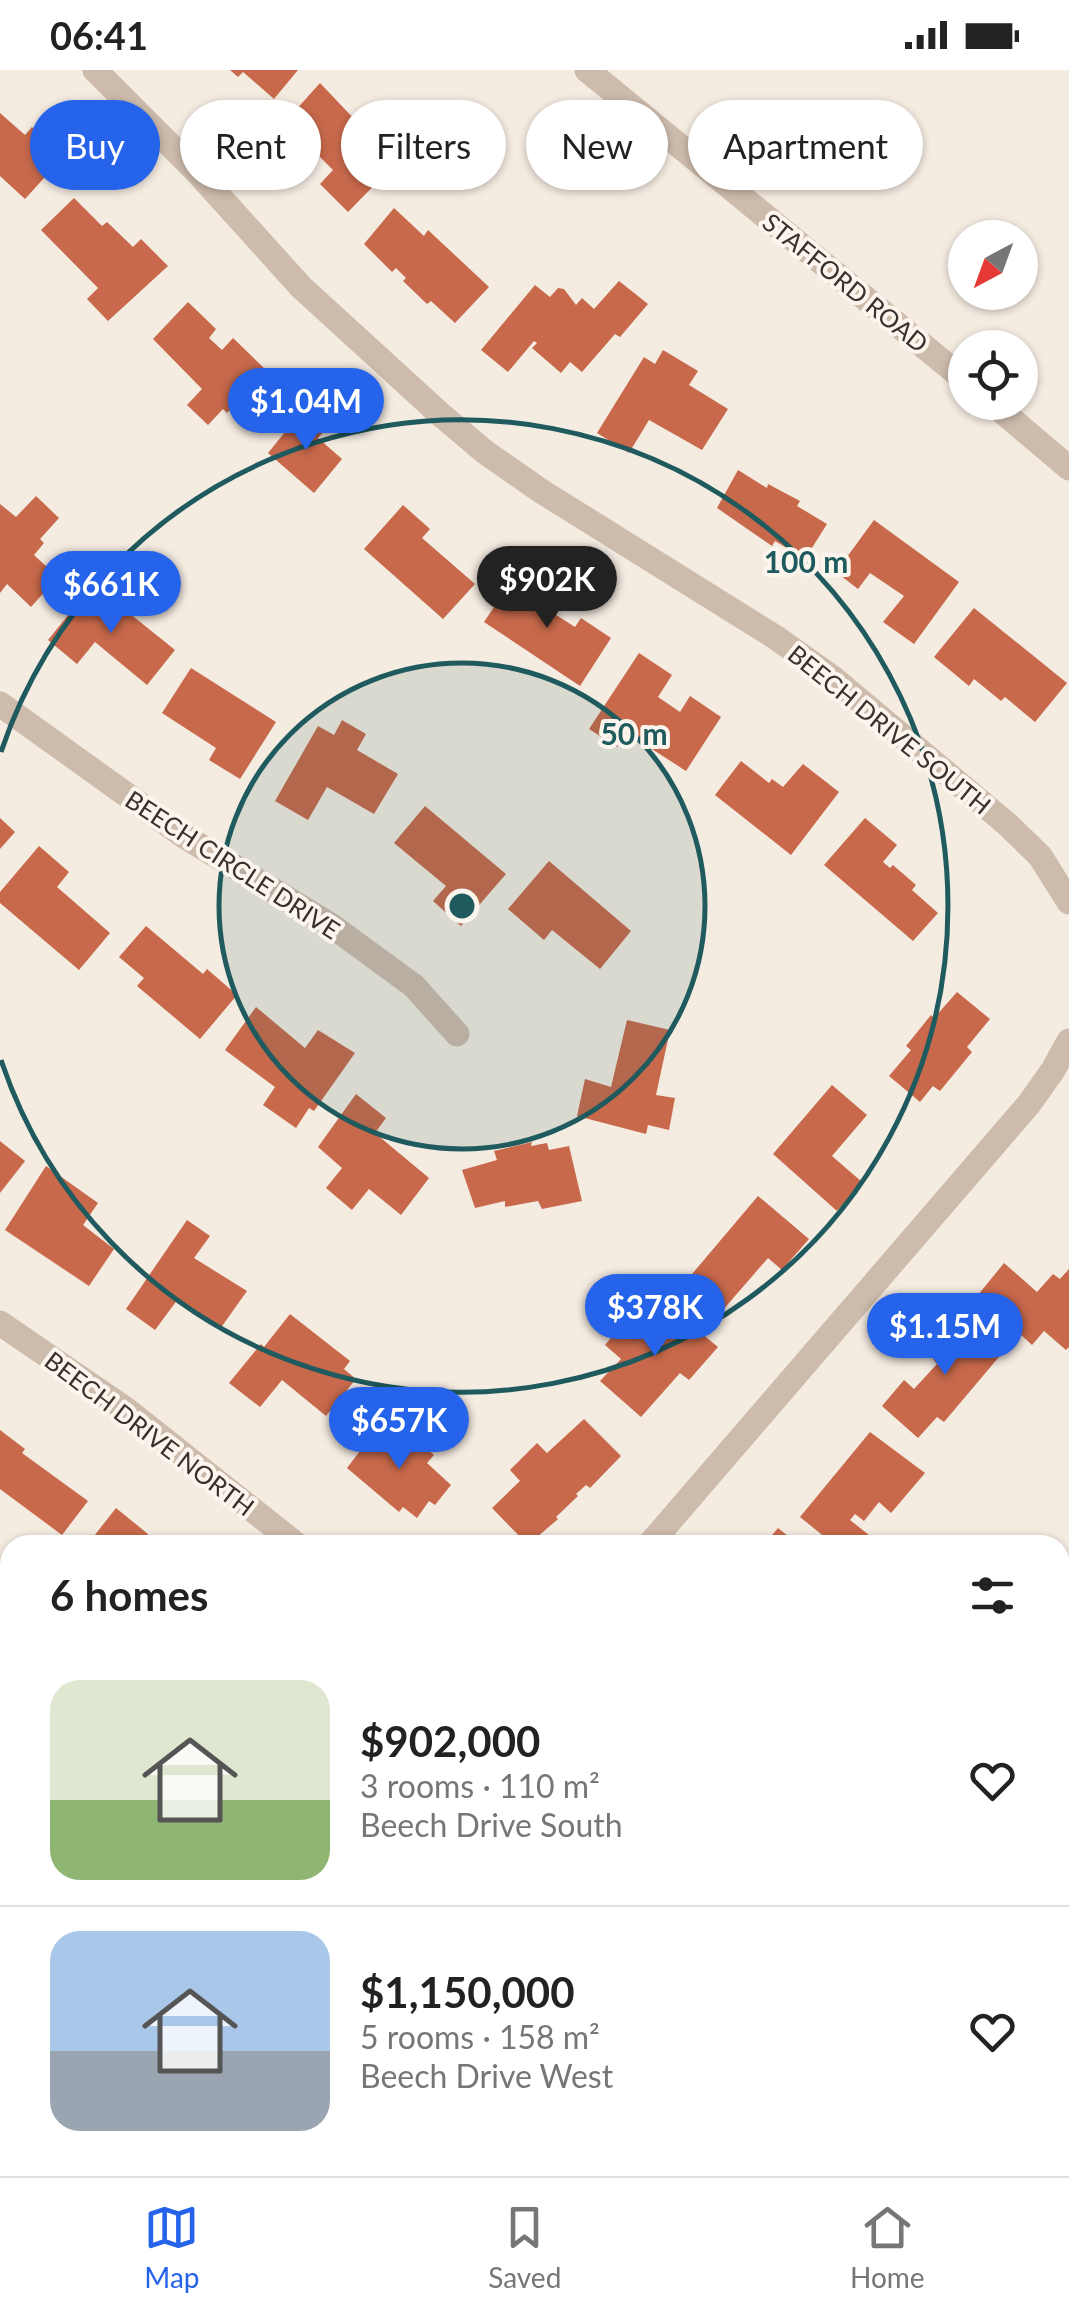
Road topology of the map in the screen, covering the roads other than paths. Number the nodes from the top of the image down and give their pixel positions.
1 (95, 70) edge
2 (587, 70) edge
3 (948, 366) edge
4 (1013, 420) edge
5 (1069, 468) edge
6 (0, 704) edge
7 (1069, 902) edge
8 (457, 1034) dead end
9 (1069, 1041) edge
10 (0, 1323) edge
11 (284, 1535) edge
12 (658, 1535) edge

1 - 7 street, BEECH DRIVE SOUTH
2 - 3 street, STAFFORD ROAD
4 - 5 street
6 - 8 street, BEECH CIRCLE DRIVE
9 - 12 street
10 - 11 street, BEECH DRIVE NORTH

